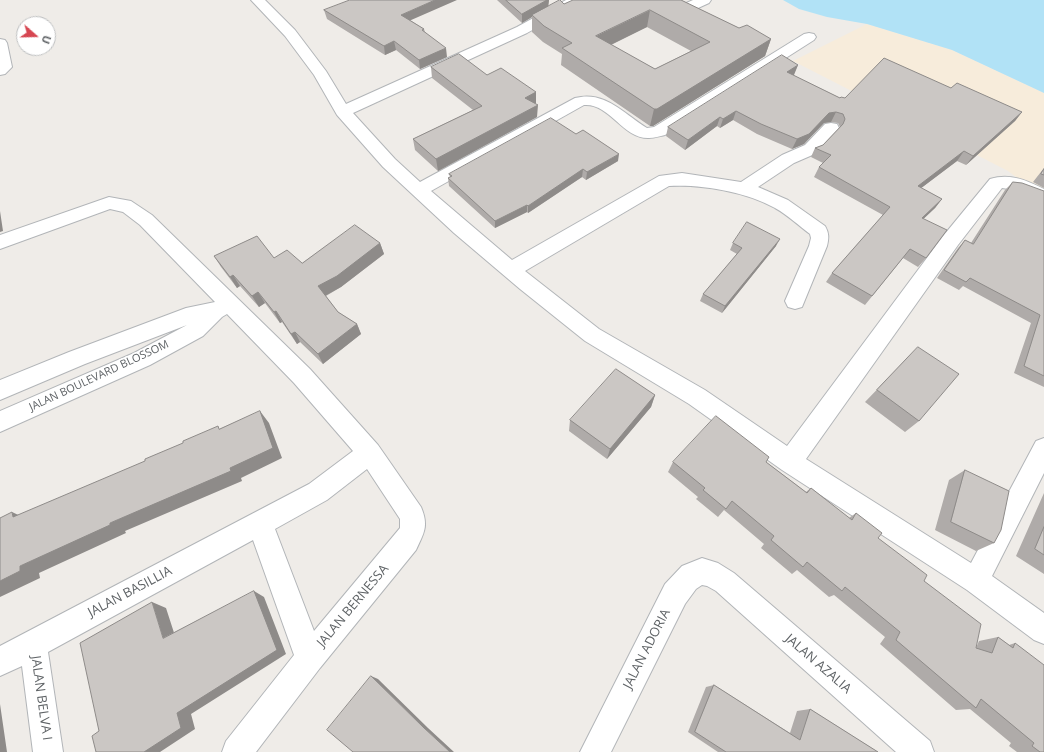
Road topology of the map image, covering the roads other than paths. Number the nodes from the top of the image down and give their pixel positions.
1 (258, 0) edge
2 (576, 0) edge
3 (704, 0) edge
4 (680, 12) edge
5 (809, 37) dead end
6 (0, 43) edge
7 (3, 69) edge
8 (343, 112) junction
9 (831, 128) dead end
10 (744, 188) junction
11 (419, 190) junction
12 (1044, 196) edge
13 (2, 241) edge
14 (511, 270) junction
15 (795, 301) dead end
16 (222, 308) junction
17 (0, 390) edge
18 (0, 422) edge
19 (1044, 449) edge
20 (370, 453) junction
21 (790, 462) junction
22 (260, 522) junction
23 (717, 576) joint
24 (976, 581) junction
25 (1044, 630) edge
26 (33, 645) junction
27 (310, 658) junction
28 (0, 662) edge
29 (48, 752) edge
30 (237, 752) edge
31 (595, 752) edge
32 (919, 752) edge

1 - 8 street
2 - 8 street
3 - 4 street
5 - 11 street
6 - 7 street
8 - 11 street
9 - 10 street
10 - 14 street
10 - 15 street
11 - 14 street
12 - 21 street
13 - 16 street, JALAN BERNESSA
14 - 21 street
16 - 17 street, JALAN BOULEVARD BLOSSOM
16 - 18 street, JALAN BOULEVARD BLOSSOM
16 - 20 street, JALAN BERNESSA
19 - 24 street
20 - 22 street, JALAN BASILLIA
20 - 27 street, JALAN BERNESSA
21 - 24 street
22 - 26 street, JALAN BASILLIA
22 - 27 street
23 - 31 street, JALAN ADORIA
23 - 32 street, JALAN AZALIA
24 - 25 street
26 - 28 street, JALAN BASILLIA
26 - 29 street, JALAN BELVA I
27 - 30 street, JALAN BERNESSA

